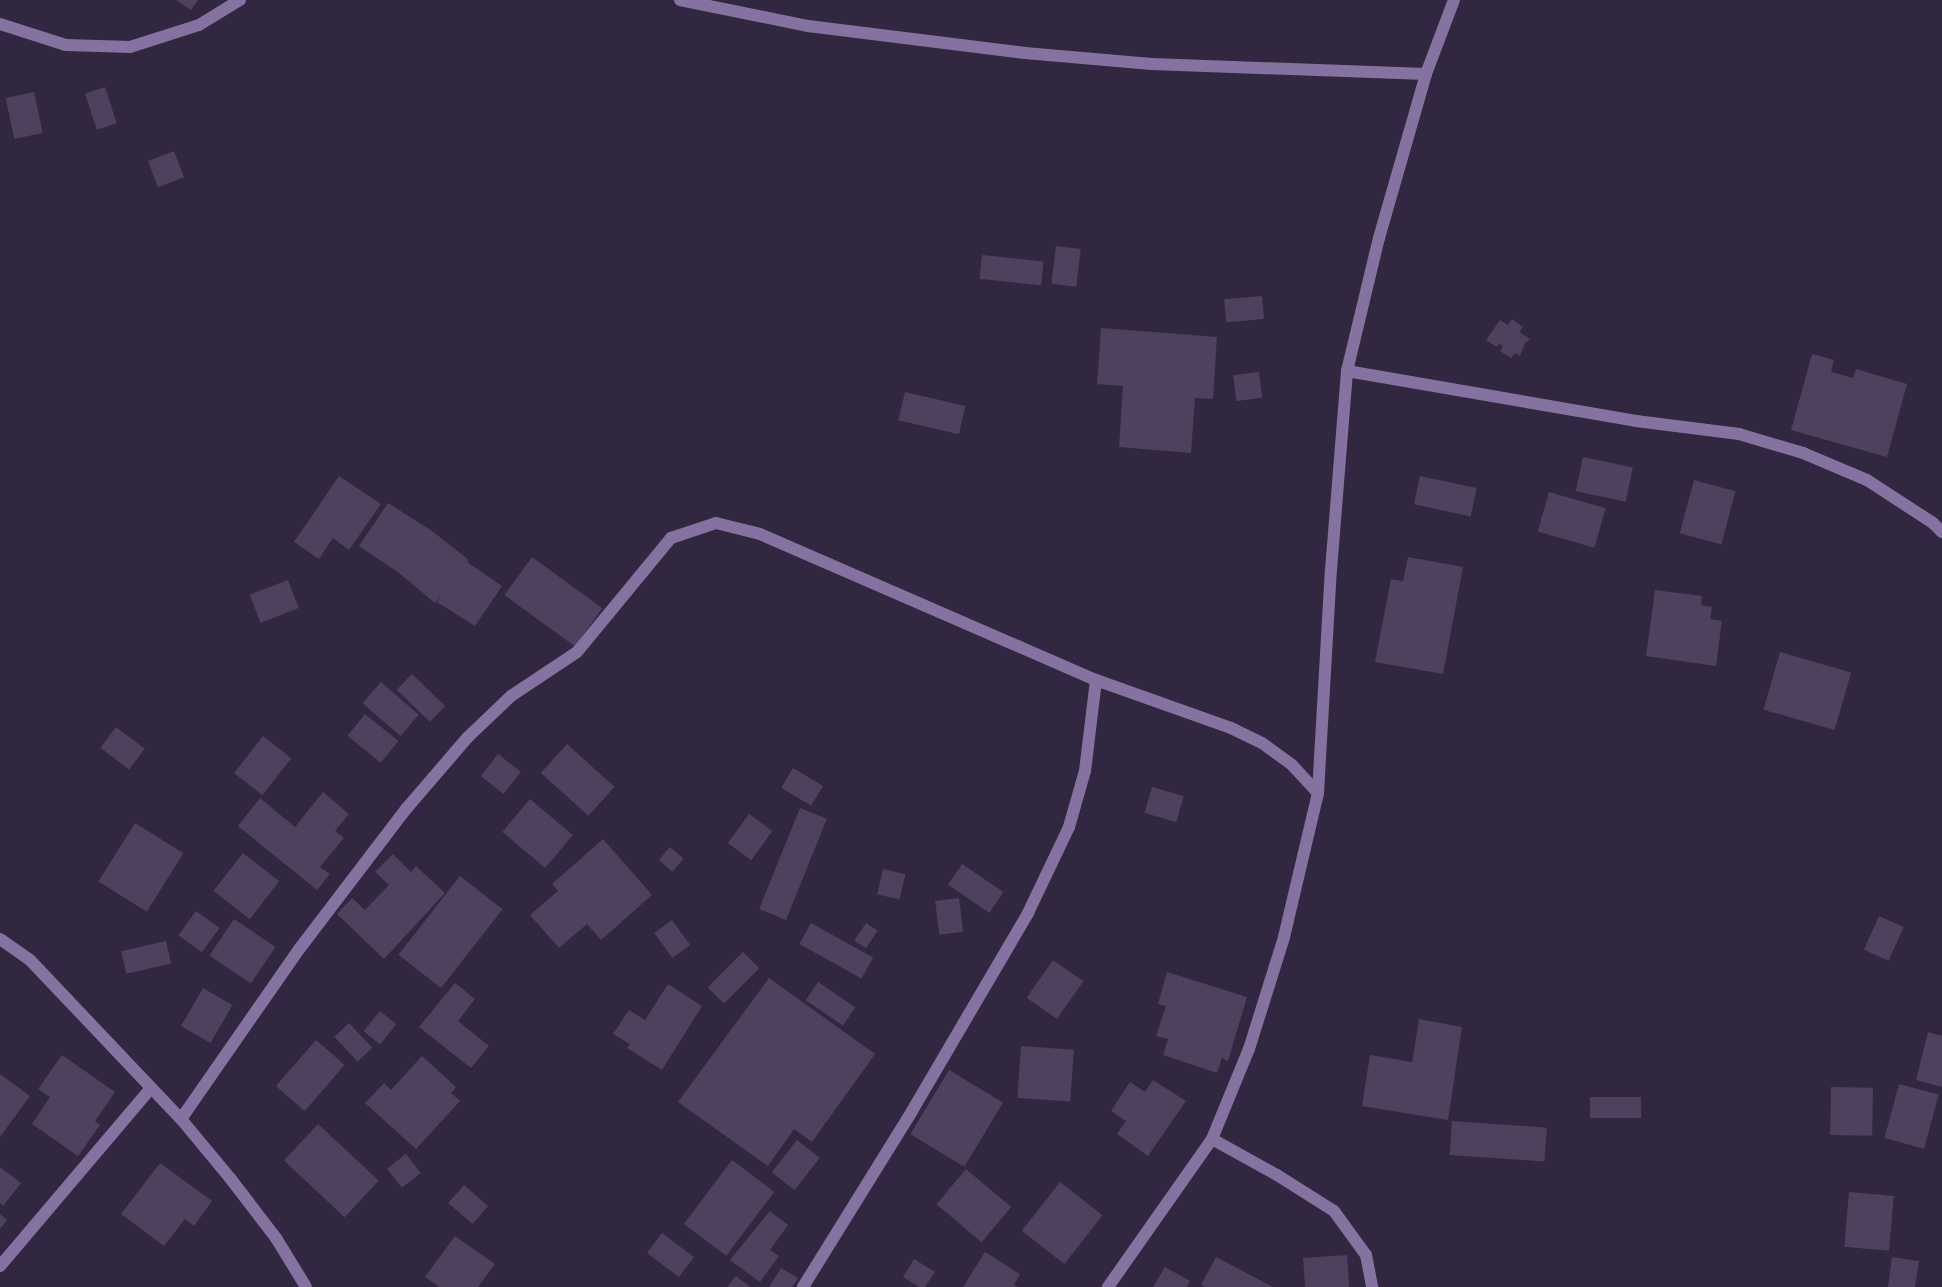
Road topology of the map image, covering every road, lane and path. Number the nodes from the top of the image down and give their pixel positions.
1 (240, 0) edge
2 (680, 0) edge
3 (1454, 0) edge
4 (0, 24) edge
5 (1426, 74) junction
6 (1347, 371) junction
7 (1942, 532) edge
8 (1096, 680) junction
9 (1318, 793) junction
10 (0, 939) edge
11 (151, 1088) junction
12 (181, 1119) junction
13 (1212, 1139) junction
14 (0, 1266) edge
15 (306, 1287) edge
16 (803, 1287) edge
17 (1107, 1287) edge
18 (1372, 1287) edge

1 - 4 street
2 - 5 street
3 - 5 street
5 - 6 street
6 - 7 street
6 - 9 street
8 - 9 street
8 - 12 street
8 - 16 street
9 - 13 street
10 - 11 street
11 - 12 street
11 - 14 street
12 - 15 street
13 - 17 street
13 - 18 street

